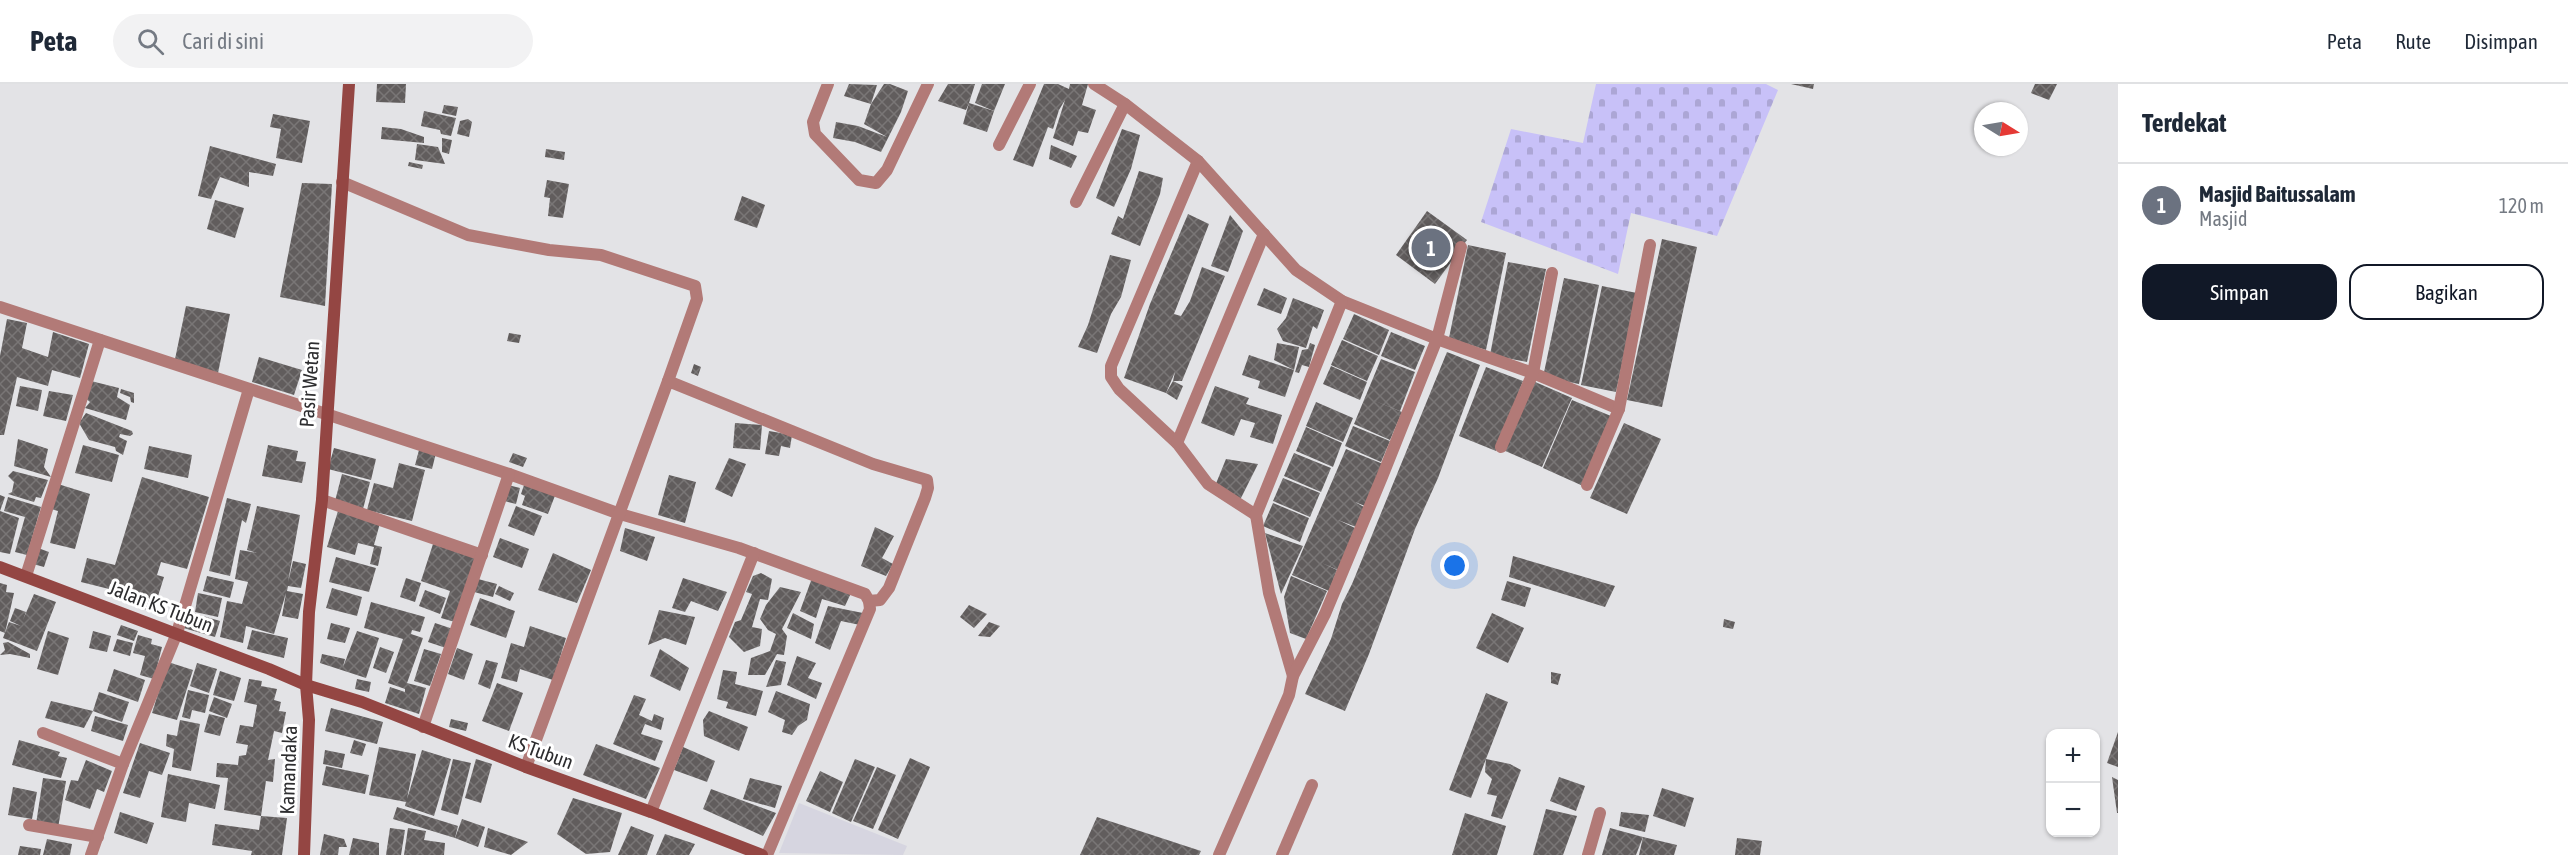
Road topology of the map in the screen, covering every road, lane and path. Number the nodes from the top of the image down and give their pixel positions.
1 (349, 84) edge
2 (828, 84) edge
3 (928, 84) edge
4 (1030, 84) edge
5 (1094, 84) edge
6 (1125, 104) junction
7 (999, 146) dead end
8 (1198, 161) junction
9 (342, 182) junction
10 (1076, 202) dead end
11 (1263, 234) junction
12 (1650, 245) dead end
13 (1461, 247) dead end
14 (1552, 273) dead end
15 (1342, 301) junction
16 (0, 308) edge
17 (1437, 339) junction
18 (100, 340) junction
19 (1533, 374) junction
20 (668, 381) junction
21 (249, 389) junction
22 (1619, 409) junction
23 (327, 415) junction
24 (1178, 443) junction
25 (1501, 447) dead end
26 (510, 474) junction
27 (1587, 485) dead end
28 (322, 500) junction
29 (620, 514) junction
30 (1256, 515) junction
31 (754, 553) junction
32 (482, 555) junction
33 (0, 567) edge
34 (26, 576) junction
35 (869, 601) junction
36 (177, 633) junction
37 (1293, 675) junction
38 (306, 686) junction
39 (423, 727) junction
40 (43, 733) dead end
41 (123, 764) junction
42 (526, 768) junction
43 (1312, 785) dead end
44 (651, 812) junction
45 (1600, 813) dead end
46 (29, 825) dead end
47 (98, 837) junction
48 (91, 855) edge
49 (304, 855) edge
50 (764, 855) edge
51 (1219, 855) edge
52 (1282, 855) edge
53 (1588, 855) edge

1 - 9 main road, Pasir Wetan
2 - 3 street
4 - 7 street
5 - 6 street
6 - 8 street
6 - 10 street
8 - 11 street
8 - 24 street
9 - 20 street
9 - 23 main road, Pasir Wetan
11 - 15 street
11 - 24 street
12 - 22 street
13 - 17 street
14 - 19 street
15 - 17 street
15 - 30 street
16 - 18 street
17 - 19 street
17 - 37 street
18 - 21 street
18 - 34 street
19 - 22 street
19 - 25 street
20 - 29 street
20 - 35 street
21 - 23 street
21 - 36 street
22 - 27 street
23 - 26 street
23 - 28 main road, Pasir Wetan
24 - 30 street
26 - 29 street
26 - 32 street
28 - 32 street
28 - 38 main road, Pasir Wetan
29 - 31 street
29 - 42 street
30 - 37 street
31 - 35 street
31 - 44 street
32 - 39 street
33 - 34 main road, Jalan KS Tubun
34 - 36 main road, Jalan KS Tubun
35 - 50 street
36 - 38 main road, Jalan KS Tubun
36 - 41 street
37 - 51 street
38 - 39 main road, KS Tubun
38 - 49 main road, Kamandaka
39 - 42 main road, KS Tubun
40 - 41 street
41 - 47 street
42 - 44 main road, KS Tubun
43 - 52 street
44 - 50 main road, KS Tubun
45 - 53 street
46 - 47 street
47 - 48 street

